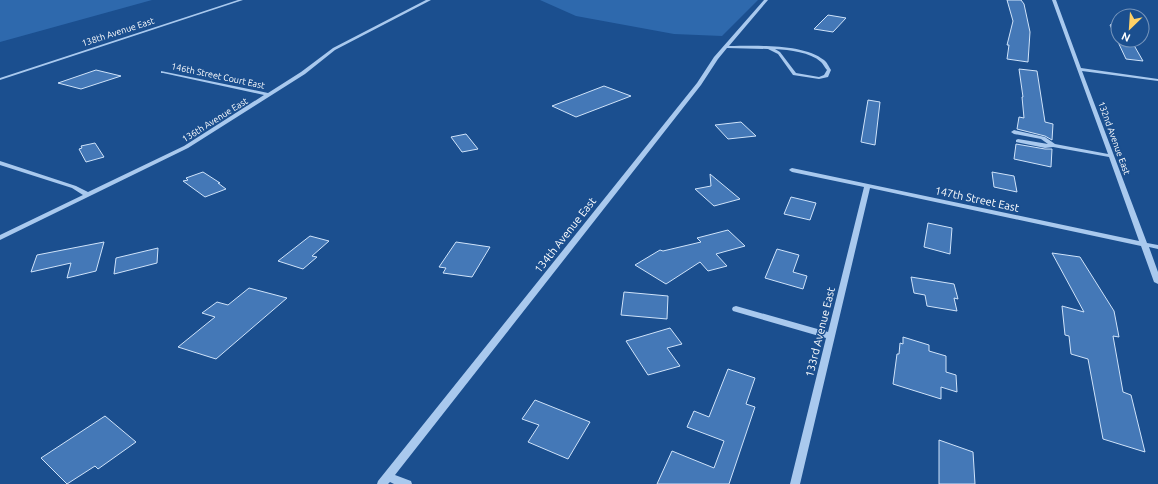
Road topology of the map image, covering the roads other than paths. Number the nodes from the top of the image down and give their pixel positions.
1 (241, 0) edge
2 (429, 0) edge
3 (766, 0) edge
4 (1054, 0) edge
5 (725, 47) junction
6 (769, 48) junction
7 (1080, 69) junction
8 (163, 72) dead end
9 (0, 79) edge
10 (1158, 80) edge
11 (268, 95) junction
12 (1014, 132) dead end
13 (1018, 141) dead end
14 (1053, 145) junction
15 (1112, 156) junction
16 (0, 163) edge
17 (792, 170) dead end
18 (867, 186) junction
19 (88, 195) junction
20 (0, 238) edge
21 (1144, 244) junction
22 (1158, 247) edge
23 (1158, 282) edge
24 (736, 309) dead end
25 (830, 336) junction
26 (385, 480) edge
27 (407, 484) edge
28 (794, 484) edge

1 - 9 street, 138th Avenue East
2 - 11 street, 136th Avenue East
3 - 5 street, 134th Avenue East
4 - 7 street, 132nd Avenue East
5 - 6 street
5 - 26 street, 134th Avenue East
6 - 6 street
7 - 10 street
7 - 15 street, 132nd Avenue East
8 - 11 street, 146th Street Court East
11 - 19 street, 136th Avenue East
12 - 14 street
13 - 14 street
14 - 15 street
15 - 21 street, 132nd Avenue East
16 - 19 street
17 - 18 street, 147th Street East
18 - 21 street, 147th Street East
18 - 25 street, 133rd Avenue East
19 - 20 street, 136th Avenue East
21 - 22 street, 147th Street East
21 - 23 street, 132nd Avenue East
24 - 25 street
25 - 28 street, 133rd Avenue East
26 - 27 street

